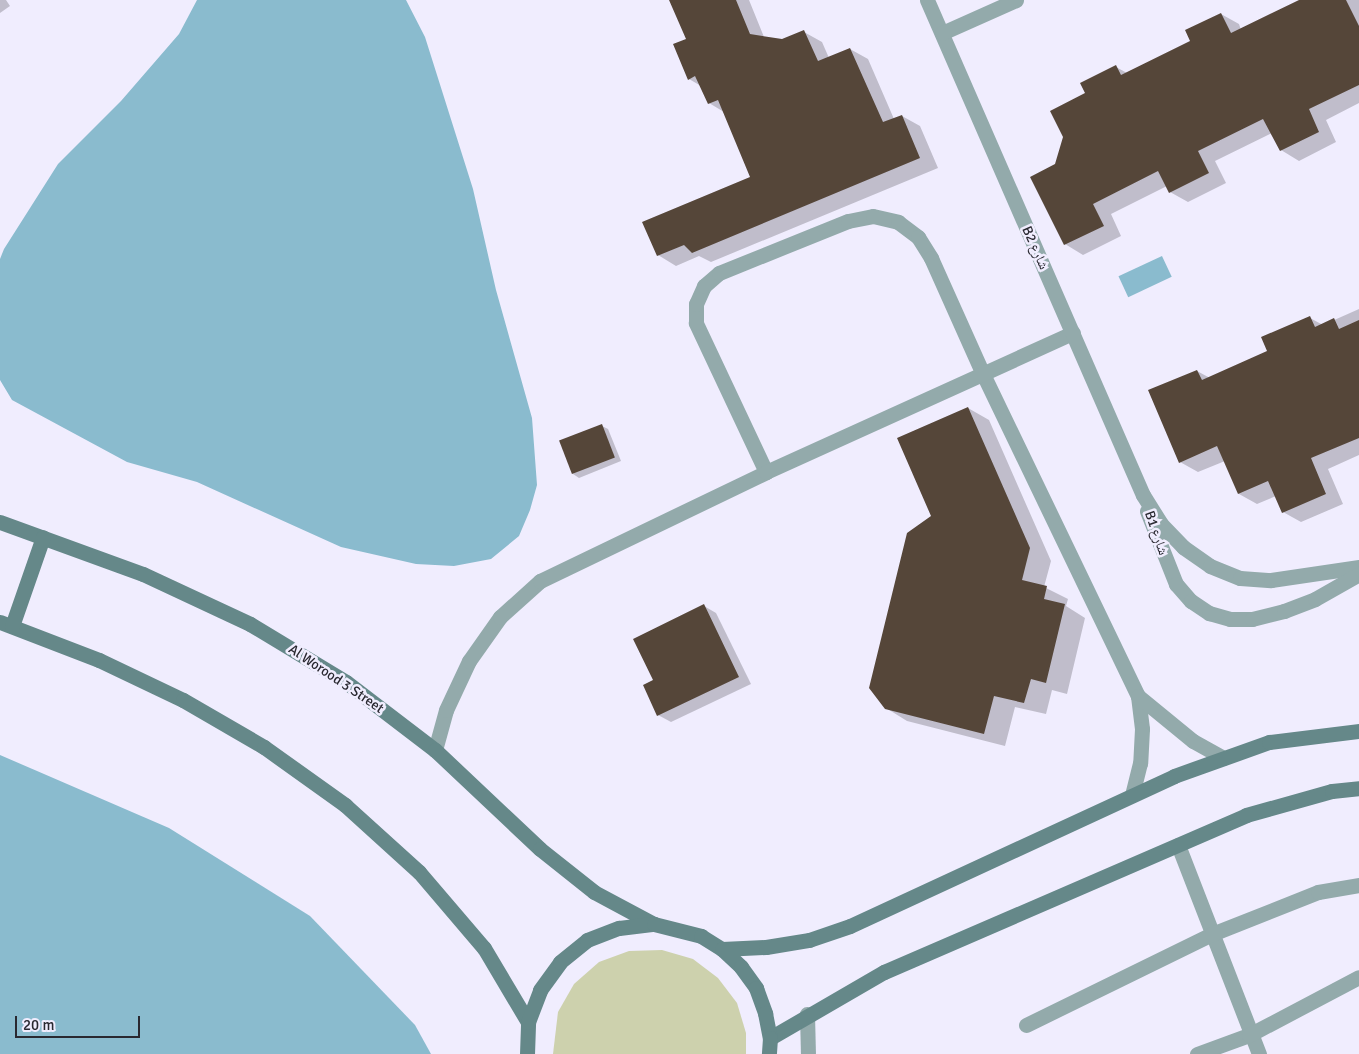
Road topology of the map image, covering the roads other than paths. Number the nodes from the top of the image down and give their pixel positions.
1 (927, 0) edge
2 (1016, 0) edge
3 (942, 33) junction
4 (1073, 333) junction
5 (983, 374) junction
6 (766, 472) junction
7 (1143, 496) junction
8 (0, 522) edge
9 (43, 537) junction
10 (1359, 567) edge
11 (1359, 574) edge
12 (6, 624) edge
13 (1138, 696) junction
14 (1359, 731) edge
15 (435, 750) junction
16 (1224, 758) junction
17 (1359, 788) edge
18 (1132, 795) junction
19 (1178, 845) junction
20 (1359, 885) edge
21 (654, 924) junction
22 (1212, 934) junction
23 (722, 949) junction
24 (1359, 977) edge
25 (807, 1014) junction
26 (528, 1022) junction
27 (1026, 1025) dead end
28 (1249, 1035) junction
29 (770, 1038) junction
30 (527, 1054) edge
31 (769, 1054) edge
32 (808, 1054) edge
33 (1197, 1054) edge
34 (1259, 1054) edge

1 - 3 street, B2 شارع
2 - 3 street
3 - 4 street, B2 شارع
4 - 5 street
4 - 7 street, B2 شارع
5 - 6 street
5 - 6 street
5 - 13 street
6 - 15 street
7 - 10 street, B1 شارع
7 - 11 street, B1 شارع
8 - 9 street, Al Worood 3 Street
9 - 12 street
9 - 15 street, Al Worood 3 Street
12 - 26 street
13 - 16 street
13 - 18 street
14 - 16 street
15 - 21 street, Al Worood 3 Street
16 - 18 street
17 - 19 street
18 - 23 street
19 - 22 street
19 - 25 street
20 - 22 street
21 - 23 street
21 - 26 street
22 - 27 street
22 - 28 street
23 - 29 street
24 - 28 street
25 - 29 street
25 - 32 street
26 - 30 street
28 - 33 street
28 - 34 street
29 - 31 street

